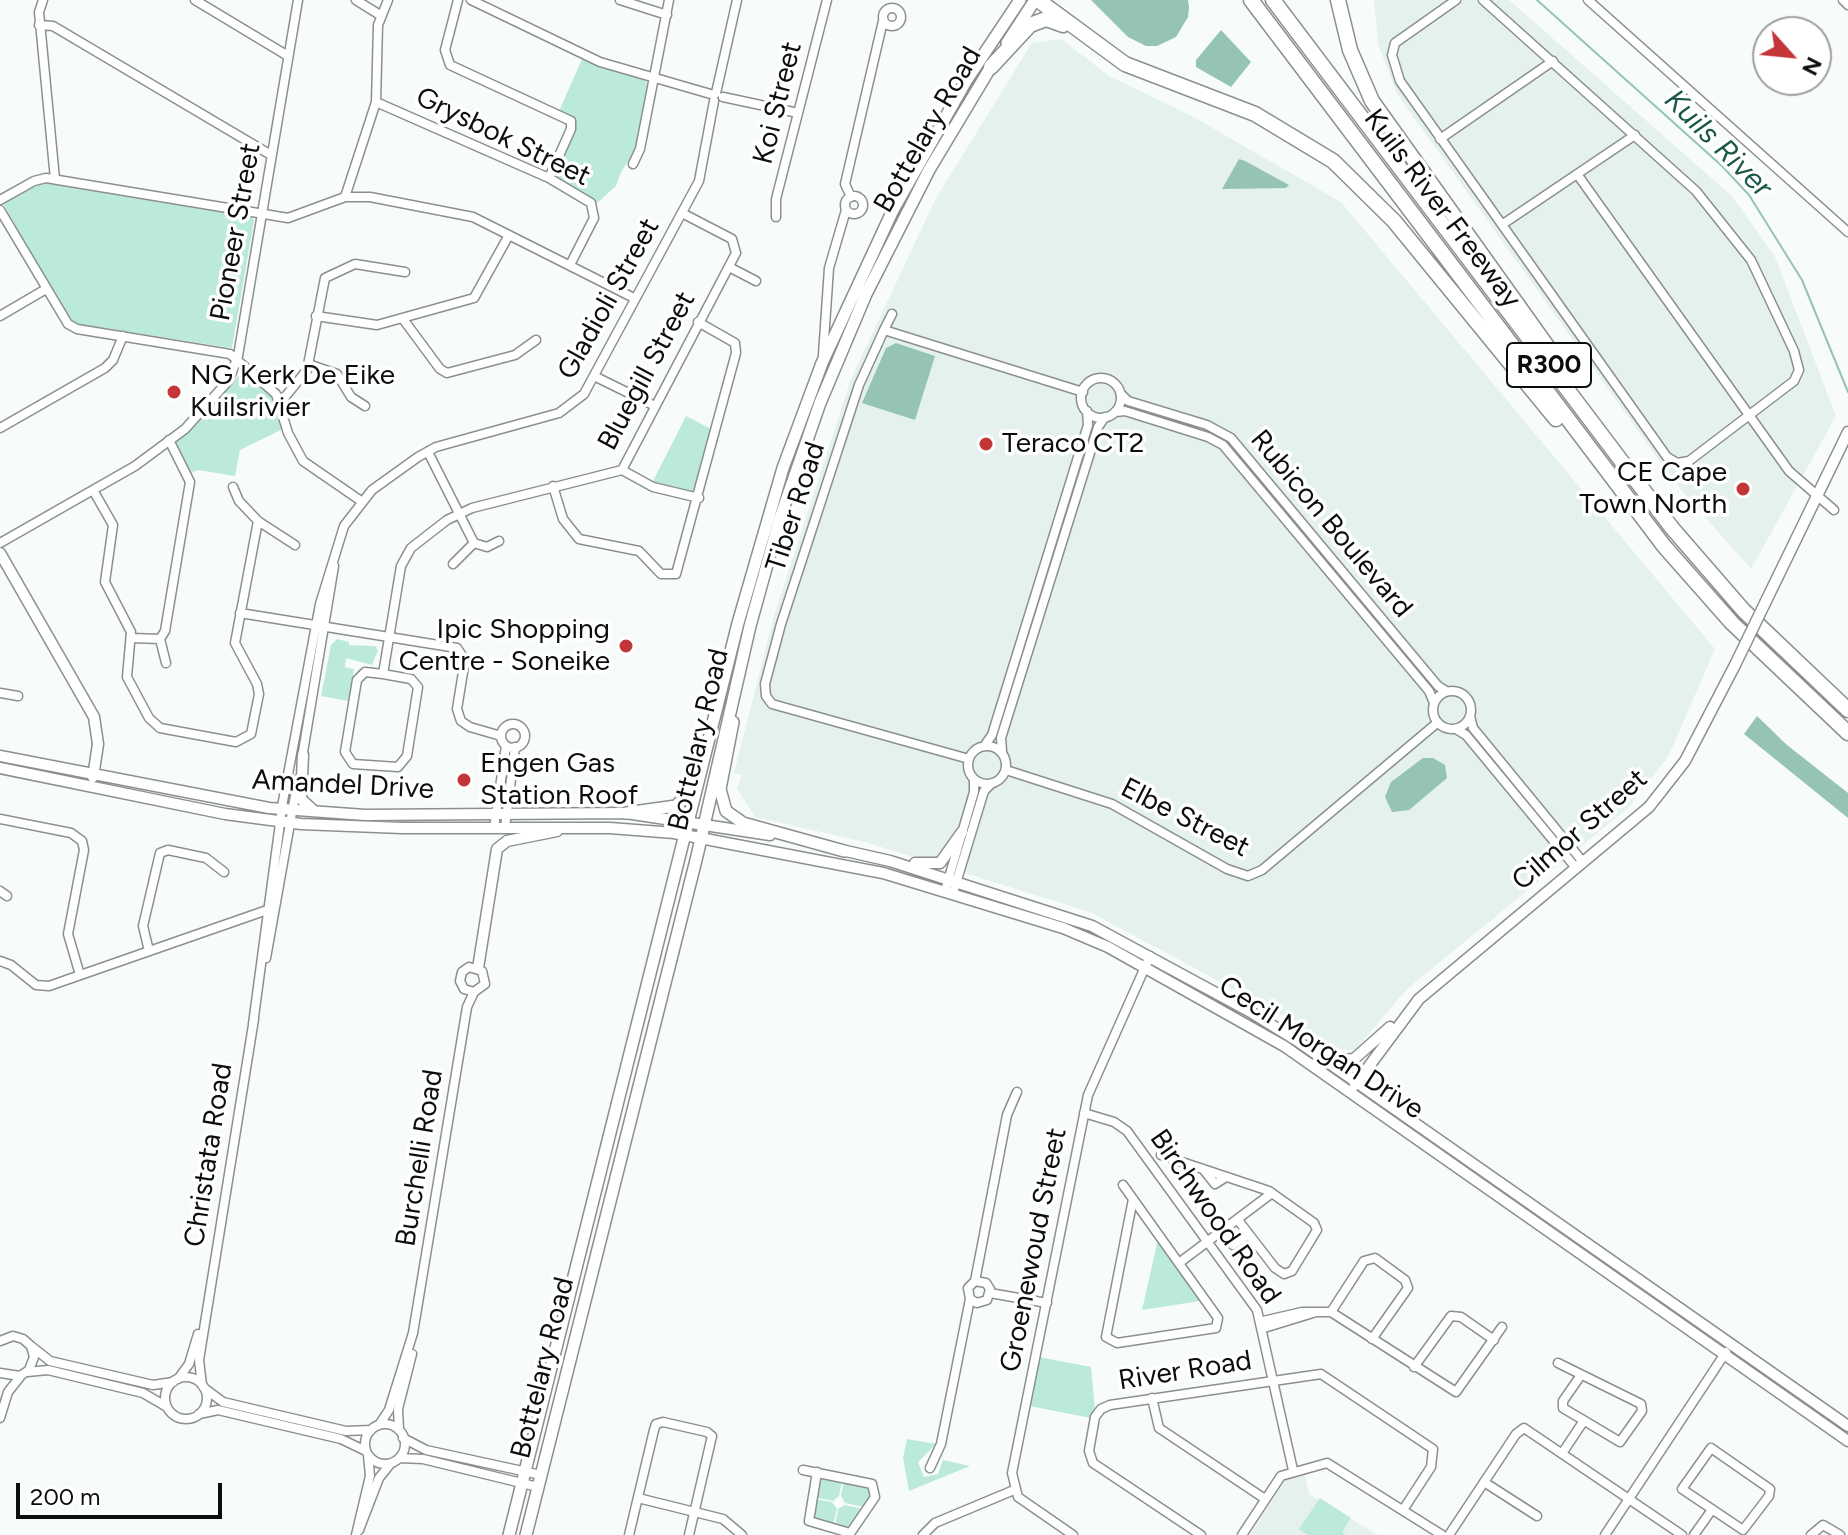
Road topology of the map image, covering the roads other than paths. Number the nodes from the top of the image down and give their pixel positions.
1 (43, 0) edge
2 (195, 0) edge
3 (298, 0) edge
4 (356, 0) edge
5 (388, 0) edge
6 (458, 0) edge
7 (471, 0) edge
8 (620, 0) edge
9 (669, 0) edge
10 (737, 0) edge
11 (827, 0) edge
12 (1020, 0) edge
13 (1037, 0) edge
14 (1251, 0) edge
15 (1273, 0) edge
16 (1338, 0) edge
17 (1456, 0) edge
18 (1483, 0) edge
19 (1588, 0) edge
20 (1843, 0) edge
21 (892, 4) edge
22 (1848, 5) edge
23 (380, 15) junction
24 (667, 15) junction
25 (883, 21) junction
26 (39, 25) junction
27 (894, 26) junction
28 (1079, 31) junction
29 (880, 43) junction
30 (288, 56) junction
31 (1553, 61) junction
32 (991, 67) junction
33 (653, 78) junction
34 (718, 98) junction
35 (376, 102) junction
36 (798, 113) junction
37 (1635, 135) junction
38 (1440, 139) junction
39 (271, 155) junction
40 (633, 164) dead end
41 (1577, 174) junction
42 (549, 178) junction
43 (55, 179) junction
44 (345, 197) junction
45 (851, 197) junction
46 (0, 200) edge
47 (0, 210) edge
48 (846, 210) junction
49 (682, 213) junction
50 (262, 214) junction
51 (776, 217) dead end
52 (1503, 224) junction
53 (1848, 232) edge
54 (509, 235) junction
55 (570, 265) junction
56 (729, 267) junction
57 (405, 272) dead end
58 (756, 281) dead end
59 (46, 289) junction
60 (634, 298) junction
61 (892, 314) dead end
62 (0, 316) edge
63 (316, 316) junction
64 (403, 319) junction
65 (698, 322) junction
66 (884, 330) junction
67 (123, 336) junction
68 (536, 340) dead end
69 (237, 361) junction
70 (822, 363) junction
71 (308, 364) junction
72 (594, 376) junction
73 (1083, 392) junction
74 (1121, 394) junction
75 (280, 403) junction
76 (365, 406) dead end
77 (655, 406) junction
78 (1087, 411) junction
79 (1115, 412) junction
80 (1751, 414) junction
81 (1105, 417) junction
82 (0, 428) edge
83 (1848, 432) edge
84 (169, 440) junction
85 (428, 452) junction
86 (622, 470) junction
87 (1638, 483) junction
88 (553, 486) junction
89 (233, 487) dead end
90 (93, 490) junction
91 (1623, 493) junction
92 (1815, 494) junction
93 (699, 498) junction
94 (361, 501) junction
95 (1834, 510) dead end
96 (458, 514) junction
97 (258, 521) junction
98 (499, 541) dead end
99 (0, 543) edge
100 (474, 543) junction
101 (295, 545) dead end
102 (0, 553) edge
103 (453, 564) dead end
104 (240, 613) junction
105 (320, 626) junction
106 (389, 636) junction
107 (132, 638) junction
108 (160, 639) junction
109 (166, 663) dead end
110 (740, 670) junction
111 (383, 674) junction
112 (1446, 691) junction
113 (0, 693) edge
114 (18, 696) dead end
115 (1434, 703) junction
116 (1848, 710) edge
117 (1470, 716) junction
118 (1437, 723) junction
119 (711, 728) junction
120 (1456, 729) junction
121 (502, 733) junction
122 (1848, 733) edge
123 (985, 745) junction
124 (511, 746) junction
125 (1002, 751) junction
126 (303, 755) junction
127 (0, 756) edge
128 (969, 759) junction
129 (0, 768) edge
130 (1006, 770) junction
131 (94, 774) junction
132 (974, 779) junction
133 (991, 784) junction
134 (91, 787) junction
135 (287, 810) junction
136 (316, 812) junction
137 (626, 813) junction
138 (501, 815) junction
139 (0, 819) edge
140 (688, 820) junction
141 (286, 822) junction
142 (703, 823) junction
143 (500, 828) junction
144 (562, 828) junction
145 (962, 832) junction
146 (685, 835) junction
147 (701, 838) junction
148 (844, 851) junction
149 (877, 858) junction
150 (1580, 865) junction
151 (224, 872) dead end
152 (952, 880) junction
153 (949, 892) junction
154 (271, 908) junction
155 (149, 951) junction
156 (1150, 956) junction
157 (0, 961) edge
158 (1145, 967) junction
159 (478, 968) junction
160 (80, 975) junction
161 (464, 989) junction
162 (474, 992) junction
163 (467, 1007) junction
164 (1404, 1015) junction
165 (1312, 1051) junction
166 (1357, 1082) junction
167 (1017, 1092) dead end
168 (1350, 1092) junction
169 (1084, 1113) junction
170 (1161, 1155) dead end
171 (1123, 1185) dead end
172 (1272, 1193) junction
173 (1133, 1199) junction
174 (1238, 1220) junction
175 (1249, 1234) junction
176 (1208, 1242) junction
177 (1233, 1245) dead end
178 (1179, 1263) junction
179 (975, 1281) junction
180 (990, 1293) junction
181 (209, 1294) junction
182 (970, 1299) junction
183 (1047, 1303) junction
184 (1331, 1312) junction
185 (1263, 1324) junction
186 (1502, 1327) dead end
187 (413, 1333) junction
188 (1372, 1339) junction
189 (1494, 1340) junction
190 (0, 1341) edge
191 (1730, 1343) junction
192 (31, 1346) junction
193 (1724, 1355) junction
194 (1558, 1363) dead end
195 (1414, 1367) junction
196 (0, 1373) edge
197 (24, 1374) junction
198 (1581, 1375) junction
199 (1273, 1380) junction
200 (175, 1381) junction
201 (203, 1386) junction
202 (1152, 1398) junction
203 (167, 1407) junction
204 (199, 1414) junction
205 (0, 1418) edge
206 (1583, 1422) junction
207 (1848, 1426) edge
208 (375, 1428) junction
209 (401, 1434) junction
210 (1848, 1441) edge
211 (1563, 1452) junction
212 (367, 1453) junction
213 (395, 1460) junction
214 (930, 1468) dead end
215 (803, 1470) dead end
216 (1293, 1470) junction
217 (817, 1472) junction
218 (523, 1477) junction
219 (540, 1481) junction
220 (1484, 1482) junction
221 (1014, 1490) junction
222 (638, 1498) junction
223 (1629, 1498) junction
224 (1265, 1499) junction
225 (1403, 1510) junction
226 (1711, 1511) junction
227 (695, 1512) junction
228 (1537, 1516) dead end
229 (849, 1534) edge
230 (357, 1535) edge
231 (509, 1535) edge
232 (526, 1535) edge
233 (629, 1535) edge
234 (691, 1535) edge
235 (742, 1535) edge
236 (923, 1535) edge
237 (1073, 1535) edge
238 (1201, 1535) edge
239 (1242, 1535) edge
240 (1442, 1535) edge
241 (1449, 1535) edge
242 (1605, 1535) edge
243 (1682, 1535) edge
244 (1694, 1535) edge
245 (1811, 1535) edge
246 (1840, 1535) edge

1 - 26 street
2 - 30 street
3 - 30 street, Pioneer Street
4 - 23 street
5 - 23 street
6 - 42 street
7 - 33 street
8 - 24 street
9 - 24 street
10 - 34 street, Gladioli Street
11 - 36 street, Koi Street
12 - 70 main road, Bottelary Road
13 - 28 highway
13 - 32 main road, Bottelary Road
14 - 91 highway, Kuils River Freeway / R300
15 - 87 highway, Kuils River Freeway / R300
16 - 87 highway
17 - 38 street
18 - 31 street
19 - 53 street
20 - 22 street
21 - 25 street
21 - 27 street
23 - 35 street
24 - 33 street
25 - 27 street
25 - 29 street
26 - 39 street
26 - 43 street
27 - 29 street
28 - 32 highway
28 - 91 highway
29 - 45 street
30 - 39 street, Pioneer Street
31 - 37 street
31 - 38 street
32 - 110 main road, Bottelary Road
33 - 34 street
33 - 40 street
34 - 36 street
34 - 49 street, Gladioli Street
35 - 42 street, Grysbok Street
35 - 44 street
36 - 51 street, Koi Street
37 - 41 street
37 - 80 street
38 - 52 street
39 - 50 street, Pioneer Street
41 - 52 street
41 - 80 street
42 - 55 street, Grysbok Street
43 - 46 street
43 - 50 street
44 - 50 street
44 - 54 street
45 - 48 street
45 - 48 street
47 - 59 street
48 - 70 street
49 - 56 street
49 - 60 street, Gladioli Street
50 - 69 street, Pioneer Street
52 - 80 street
54 - 55 street
54 - 64 street
55 - 60 street
56 - 58 street
56 - 65 street, Bluegill Street
57 - 63 street
59 - 62 street
59 - 67 street
60 - 72 street, Gladioli Street
61 - 66 street
63 - 64 street
63 - 71 street
64 - 68 street
65 - 77 street, Bluegill Street
65 - 93 street
66 - 73 street
66 - 128 street, Tiber Road
67 - 69 street
67 - 82 street
69 - 75 street
69 - 84 street, Pioneer Street
70 - 119 main road, Bottelary Road
71 - 75 street
71 - 76 street
72 - 77 street
72 - 85 street, Gladioli Street
73 - 74 street
73 - 78 street
74 - 79 street
74 - 112 street, Rubicon Boulevard
75 - 94 street
77 - 86 street, Bluegill Street
78 - 81 street
78 - 123 street
79 - 81 street
79 - 115 street, Rubicon Boulevard
80 - 92 street
81 - 125 street
83 - 92 street, Cilmor Street
84 - 90 street, Pioneer Street
84 - 108 street
85 - 94 street, Gladioli Street
85 - 96 street
86 - 88 street, Bluegill Street
86 - 93 street
87 - 116 highway, Kuils River Freeway / R300
88 - 93 street
88 - 96 street, Bluegill Street
89 - 97 street
90 - 99 street, Pioneer Street
90 - 107 street
91 - 122 highway, Kuils River Freeway / R300
92 - 95 street
92 - 150 street, Cilmor Street, bridge
94 - 105 street, Gladioli Street
96 - 100 street
96 - 106 street, Bluegill Street
97 - 101 street
97 - 104 street
98 - 100 street
100 - 103 street
102 - 131 street
104 - 105 street
104 - 107 street
105 - 106 street
105 - 126 street, Gladioli Street
105 - 135 street, Gladioli Street
106 - 111 street, Bluegill Street
106 - 121 street
107 - 108 street
108 - 109 street
110 - 142 main road, Bottelary Road
110 - 148 main road
111 - 111 street
112 - 115 street
112 - 117 street
113 - 114 street
115 - 118 street
117 - 120 street
117 - 150 street
118 - 120 street
118 - 130 street, Elbe Street
119 - 137 main road
119 - 140 main road, Bottelary Road
120 - 150 street
121 - 124 street
121 - 124 street
123 - 125 street
123 - 128 street
124 - 138 street
125 - 130 street
126 - 135 street, Gladioli Street
126 - 136 street
127 - 131 street, Amandel Drive
128 - 132 street
129 - 134 street, Amandel Drive
130 - 133 street
131 - 134 street
131 - 135 street, Amandel Drive
132 - 133 street
132 - 145 street
133 - 152 street
134 - 141 street, Amandel Drive
135 - 136 street, Amandel Drive
135 - 141 street, Christata Road
136 - 138 street, Amandel Drive
137 - 138 street, Amandel Drive
137 - 140 street, Amandel Drive
138 - 143 street
139 - 160 street
140 - 142 street, Amandel Drive
140 - 146 main road, Bottelary Road
141 - 143 street, Amandel Drive
141 - 154 street, Christata Road
142 - 147 main road, Bottelary Road
142 - 148 street, Cecil Morgan Drive
143 - 144 street, Amandel Drive
144 - 146 street, Amandel Drive
144 - 159 street
145 - 149 street
145 - 152 street
146 - 147 street, Amandel Drive
146 - 218 main road, Bottelary Road
147 - 153 street, Cecil Morgan Drive
147 - 219 main road, Bottelary Road
148 - 149 street, Cecil Morgan Drive
149 - 152 street, Cecil Morgan Drive
150 - 164 street, Cilmor Street
151 - 155 street
152 - 153 street
152 - 156 street, Cecil Morgan Drive
153 - 158 street, Cecil Morgan Drive
154 - 155 street
154 - 181 street, Christata Road
155 - 160 street
156 - 158 street, Groenewoud Street
156 - 165 street, Cecil Morgan Drive
157 - 160 street
158 - 168 street, Cecil Morgan Drive
158 - 169 street, Groenewoud Street
159 - 161 street
159 - 162 street, Burchelli Road
161 - 162 street
161 - 163 street
162 - 163 street, Burchelli Road
163 - 187 street, Burchelli Road
164 - 165 street
164 - 166 street, Cilmor Street
165 - 166 street, Cecil Morgan Drive
166 - 168 street, Cilmor Street
166 - 191 street, Cecil Morgan Drive
167 - 179 street
168 - 193 street, Cecil Morgan Drive
169 - 176 street, Birchwood Road
169 - 183 street, Groenewoud Street
170 - 172 street
171 - 173 street
172 - 174 street
172 - 175 street
173 - 178 street
173 - 178 street
174 - 175 street
174 - 176 street
175 - 177 street
176 - 178 street
176 - 185 street, Birchwood Road
179 - 180 street
179 - 182 street
180 - 182 street
180 - 183 street
181 - 200 street, Christata Road
181 - 201 street, Christata Road
182 - 214 street
183 - 221 street, Groenewoud Street
184 - 185 street
184 - 188 street
184 - 188 street
185 - 199 street, Birchwood Road
186 - 189 street
187 - 208 street, Burchelli Road
187 - 209 street, Burchelli Road
188 - 195 street
189 - 195 street
189 - 195 street
190 - 192 street
191 - 193 street
191 - 207 street, Cecil Morgan Drive
192 - 197 street
192 - 200 street
193 - 210 street, Cecil Morgan Drive
193 - 223 street
194 - 198 street
196 - 197 street
197 - 203 street
197 - 205 street
198 - 206 street
198 - 206 street
199 - 202 street, River Road
199 - 216 street, Birchwood Road
199 - 225 street, River Road
200 - 201 street
200 - 203 street
201 - 204 street
201 - 208 street
202 - 224 street
202 - 238 street, River Road
203 - 204 street
204 - 212 street
206 - 211 street
208 - 209 street
208 - 212 street
209 - 213 street
209 - 218 street
211 - 220 street
211 - 223 street
212 - 213 street
212 - 230 street
213 - 218 street
213 - 230 street
215 - 217 street
216 - 224 street
216 - 225 street
217 - 229 street
217 - 229 street
218 - 219 street
218 - 231 main road, Bottelary Road
219 - 232 main road, Bottelary Road
220 - 228 street
220 - 241 street
221 - 236 street
221 - 237 street
222 - 227 street
222 - 227 street
222 - 233 street
223 - 242 street
223 - 243 street
224 - 239 street
225 - 240 street
226 - 226 street
226 - 244 street
227 - 234 street
227 - 235 street
245 - 246 street

